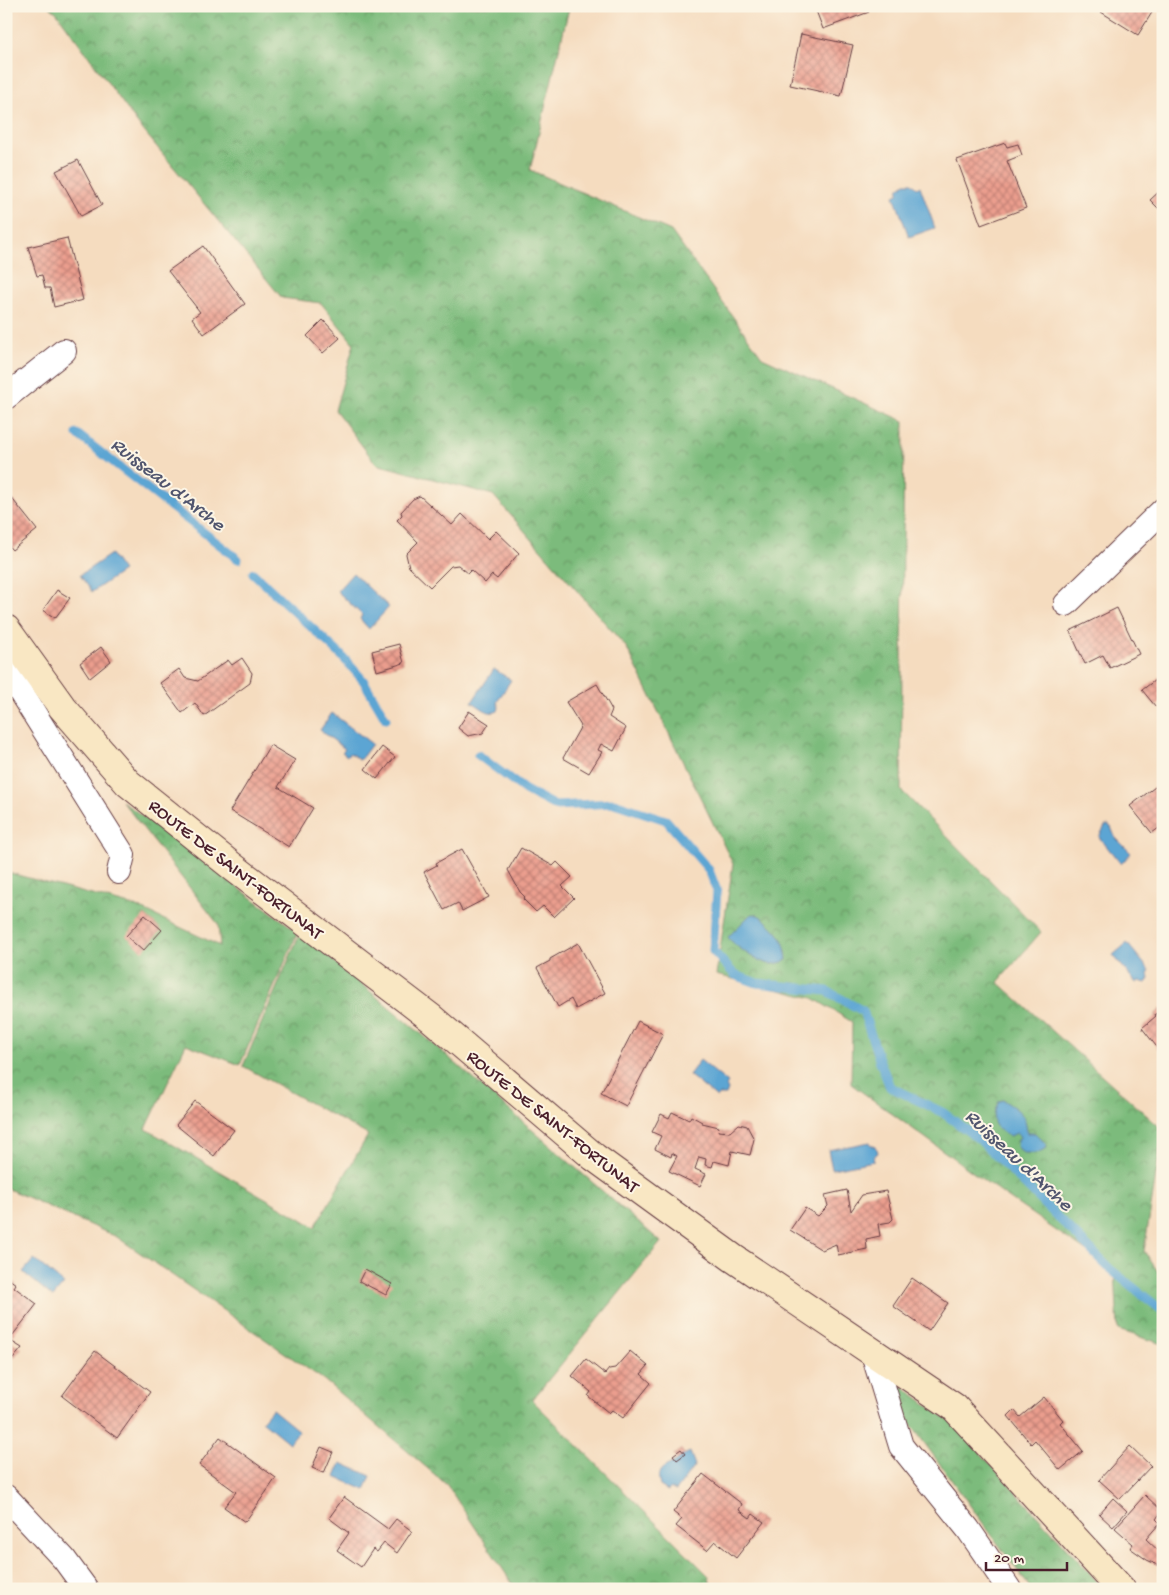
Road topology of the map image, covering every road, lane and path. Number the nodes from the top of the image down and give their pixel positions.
1 (64, 351) dead end
2 (6, 397) edge
3 (1163, 510) edge
4 (1066, 604) dead end
5 (6, 629) edge
6 (6, 669) edge
7 (119, 872) dead end
8 (874, 1353) junction
9 (6, 1497) edge
10 (86, 1589) edge
11 (1008, 1589) edge
12 (1121, 1589) edge

1 - 2 street
3 - 4 street
5 - 8 street, ROUTE DE SAINT-FORTUNAT
6 - 7 street
8 - 11 street
8 - 12 street, ROUTE DE SAINT-FORTUNAT
9 - 10 street

